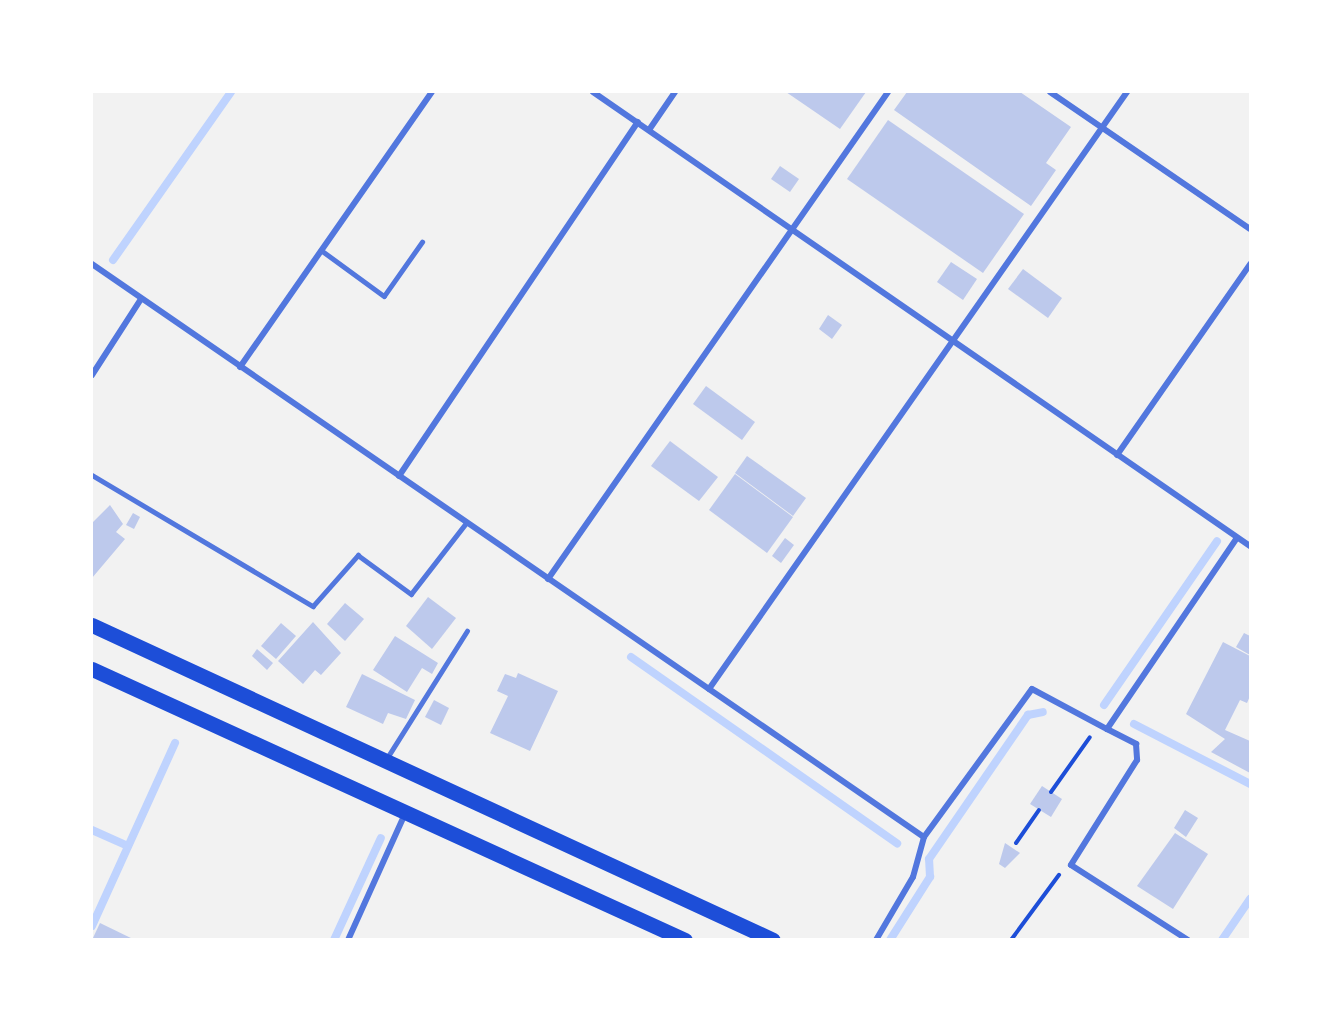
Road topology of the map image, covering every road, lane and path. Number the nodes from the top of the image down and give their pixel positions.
1 (432, 92) edge
2 (593, 92) edge
3 (675, 92) edge
4 (888, 92) edge
5 (1050, 92) edge
6 (1127, 92) edge
7 (638, 122) junction
8 (1102, 127) junction
9 (649, 130) junction
10 (792, 229) junction
11 (1251, 229) edge
12 (422, 242) dead end
13 (321, 250) junction
14 (92, 264) edge
15 (1251, 264) edge
16 (141, 298) junction
17 (954, 341) junction
18 (240, 367) junction
19 (92, 375) edge
20 (1117, 455) junction
21 (92, 476) edge
22 (399, 476) junction
23 (466, 523) junction
24 (1237, 538) junction
25 (1251, 546) edge
26 (548, 579) junction
27 (92, 625) edge
28 (467, 631) dead end
29 (92, 669) edge
30 (708, 689) junction
31 (1099, 724) junction
32 (1107, 729) junction
33 (385, 761) junction
34 (1051, 792) dead end
35 (1039, 810) dead end
36 (406, 812) junction
37 (924, 837) junction
38 (1016, 843) dead end
39 (1071, 865) junction
40 (348, 939) edge
41 (685, 939) edge
42 (773, 939) edge
43 (876, 939) edge
44 (1011, 939) edge
45 (1188, 939) edge

1 - 13 street
2 - 7 street
3 - 9 street
4 - 10 street
5 - 8 street
6 - 8 street
7 - 9 street
7 - 22 street
8 - 11 street
8 - 17 street
9 - 10 street
10 - 17 street
10 - 26 street
12 - 13 lane
13 - 18 street
14 - 16 street
15 - 20 street
16 - 18 street
16 - 19 street
17 - 20 street
17 - 30 street
18 - 22 street
20 - 24 street
21 - 23 lane
22 - 23 street
23 - 26 street
24 - 25 street
24 - 32 street
26 - 30 street
27 - 33 main road
28 - 33 lane
29 - 36 main road
30 - 37 street
31 - 32 street
31 - 34 path
31 - 37 street
32 - 39 street
33 - 42 main road
35 - 38 path
36 - 40 street
36 - 41 main road
37 - 43 street
39 - 44 path
39 - 45 street

